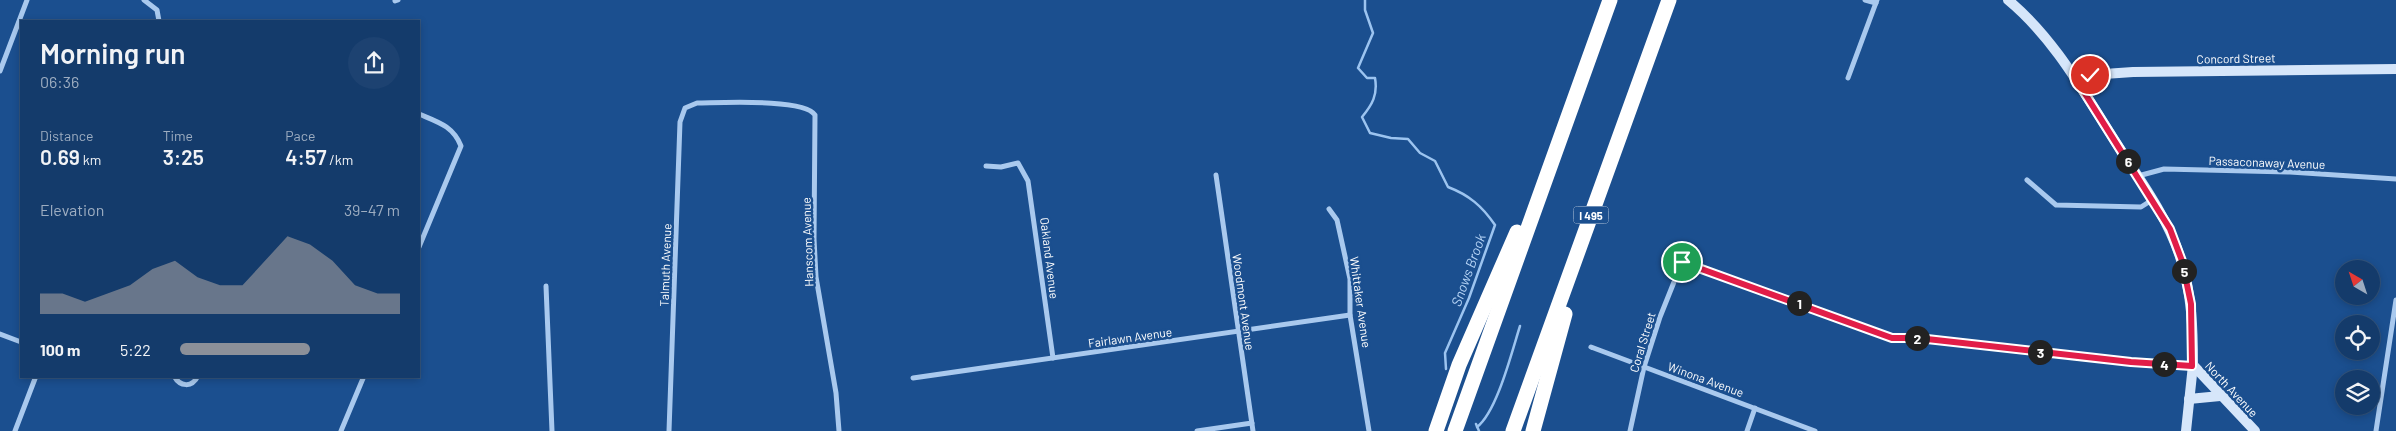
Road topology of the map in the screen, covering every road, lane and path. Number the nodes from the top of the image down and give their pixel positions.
1 (27, 0) edge
2 (144, 0) edge
3 (1610, 0) edge
4 (1669, 0) edge
5 (1865, 0) edge
6 (2008, 0) edge
7 (1876, 2) edge
8 (159, 20) edge
9 (2396, 69) edge
10 (0, 71) edge
11 (1848, 78) dead end
12 (2077, 81) junction
13 (813, 112) joint
14 (420, 114) edge
15 (1560, 140) junction
16 (986, 166) dead end
17 (1216, 175) dead end
18 (2137, 176) junction
19 (2396, 178) edge
20 (2027, 180) dead end
21 (2152, 200) junction
22 (1594, 206) junction
23 (1329, 209) dead end
24 (420, 245) edge
25 (546, 286) dead end
26 (2396, 300) edge
27 (1350, 315) junction
28 (1238, 331) junction
29 (0, 334) edge
30 (20, 342) edge
31 (1591, 346) dead end
32 (1053, 358) junction
33 (2192, 366) junction
34 (1644, 367) junction
35 (35, 378) edge
36 (175, 378) edge
37 (197, 378) edge
38 (363, 378) edge
39 (913, 378) dead end
40 (2220, 396) junction
41 (2189, 400) junction
42 (1755, 408) junction
43 (1252, 423) junction
44 (15, 431) edge
45 (341, 431) edge
46 (552, 431) edge
47 (669, 431) edge
48 (839, 431) edge
49 (1197, 431) edge
50 (1253, 431) edge
51 (1369, 431) edge
52 (1436, 431) edge
53 (1455, 431) edge
54 (1513, 431) edge
55 (1533, 431) edge
56 (1630, 431) edge
57 (1747, 431) edge
58 (1815, 431) edge
59 (2186, 431) edge
60 (2255, 431) edge
61 (2376, 431) edge

1 - 10 street
2 - 8 street
3 - 15 highway
4 - 22 highway, I 495
5 - 7 street
6 - 12 main road, North Avenue
7 - 11 street
9 - 12 main road, Concord Street
12 - 18 main road, North Avenue
13 - 47 street, Talmuth Avenue
13 - 48 street, Hanscom Avenue
14 - 24 street
15 - 52 highway
15 - 53 highway
16 - 32 street, Oakland Avenue
17 - 28 street, Woodmont Avenue
18 - 19 street, Passaconaway Avenue
18 - 21 main road, North Avenue
20 - 21 street
21 - 33 main road, North Avenue
22 - 54 highway, I 495
22 - 55 highway
23 - 27 street, Whittaker Avenue
25 - 46 street
26 - 61 street
27 - 28 street, Fairlawn Avenue
27 - 51 street, Whittaker Avenue
28 - 32 street, Fairlawn Avenue
28 - 43 street, Woodmont Avenue
29 - 30 street
31 - 34 street, Winona Avenue
32 - 39 street, Fairlawn Avenue
33 - 34 street, Coral Street
33 - 40 main road, North Avenue
33 - 41 main road
34 - 42 street, Winona Avenue
34 - 56 street, Coral Street
35 - 44 street
36 - 37 street
38 - 45 street
40 - 41 main road
40 - 60 main road, North Avenue
41 - 59 main road
42 - 57 street
42 - 58 street, Winona Avenue
43 - 49 street
43 - 50 street, Woodmont Avenue

